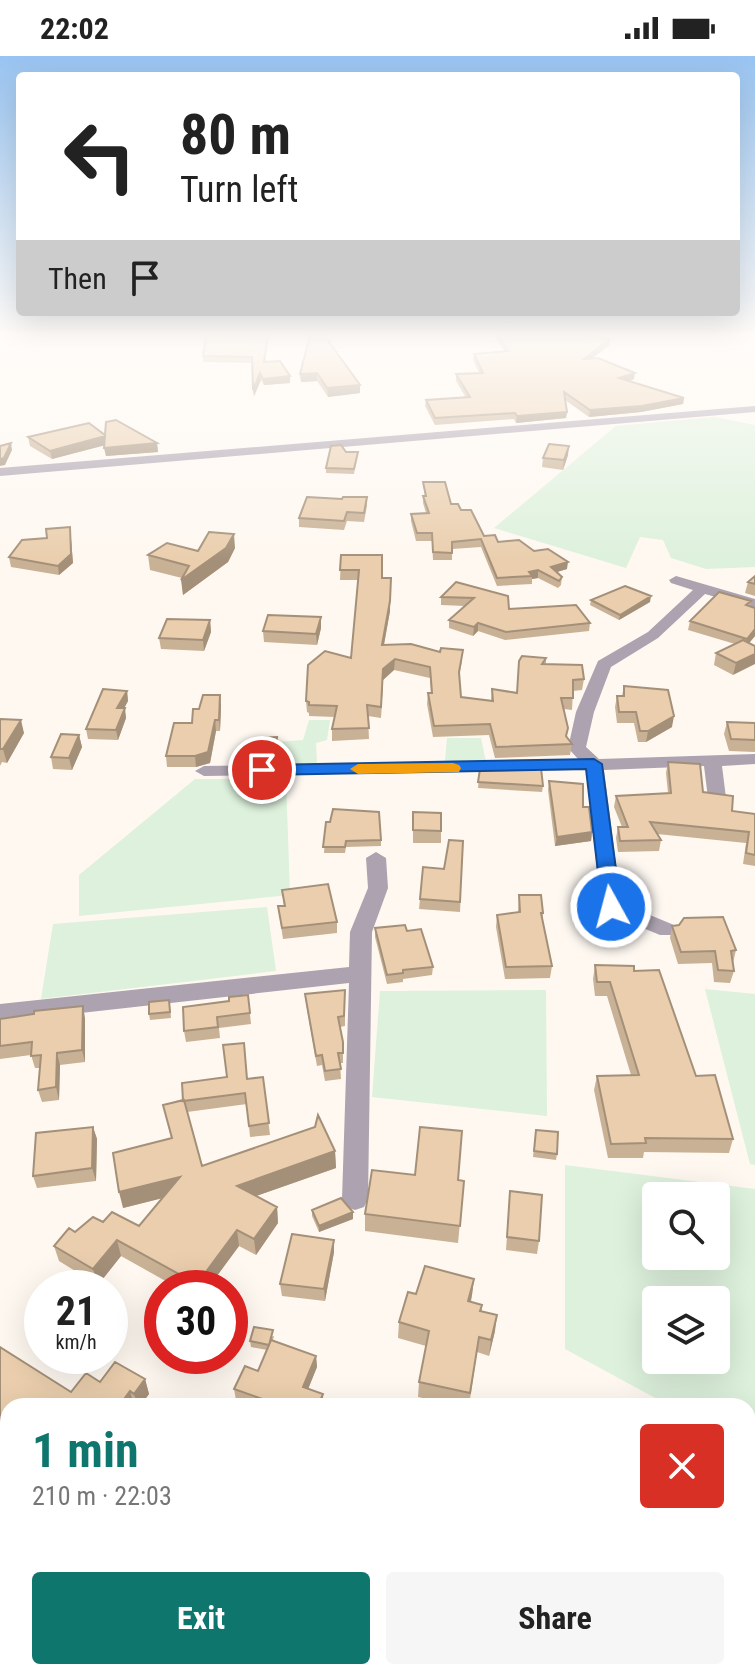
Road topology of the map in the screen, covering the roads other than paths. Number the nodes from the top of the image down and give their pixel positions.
1 (734, 411) edge
2 (0, 472) edge
3 (676, 580) dead end
4 (703, 588) junction
5 (755, 604) edge
6 (755, 759) edge
7 (712, 760) junction
8 (594, 764) junction
9 (204, 771) dead end
10 (717, 798) edge
11 (376, 858) dead end
12 (667, 930) dead end
13 (360, 974) junction
14 (0, 1013) edge
15 (355, 1199) dead end

1 - 2 street
3 - 4 street
4 - 5 street
4 - 8 street
6 - 7 street
7 - 8 street
7 - 10 street
8 - 9 street
8 - 12 street
11 - 13 street
13 - 14 street
13 - 15 street

